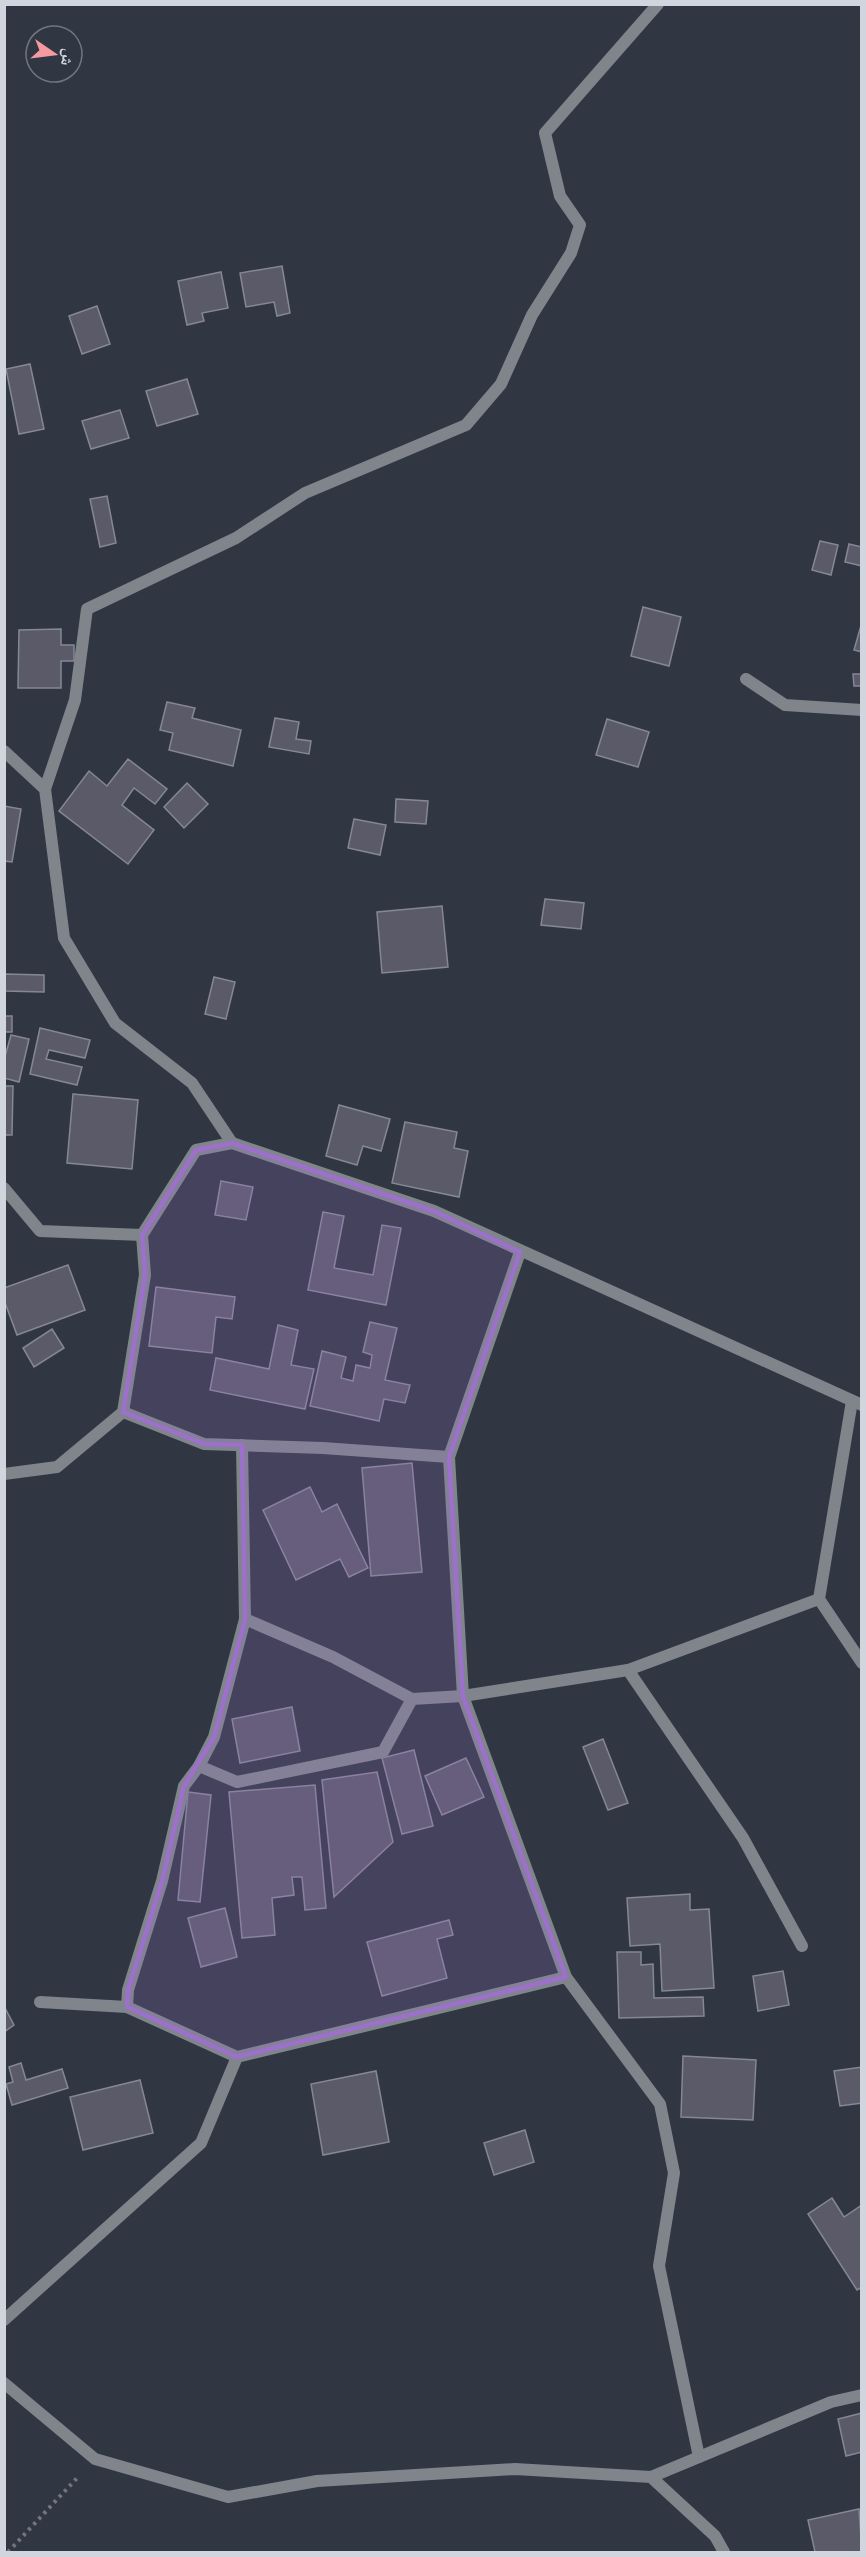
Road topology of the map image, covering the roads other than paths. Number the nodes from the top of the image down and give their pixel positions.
1 (658, 4) edge
2 (746, 679) dead end
3 (861, 710) edge
4 (4, 751) edge
5 (45, 789) junction
6 (232, 1143) junction
7 (4, 1188) edge
8 (142, 1235) junction
9 (520, 1252) junction
10 (857, 1403) edge
11 (123, 1412) junction
12 (242, 1445) junction
13 (449, 1457) junction
14 (4, 1474) edge
15 (819, 1599) junction
16 (245, 1619) junction
17 (861, 1663) edge
18 (628, 1670) junction
19 (463, 1695) junction
20 (412, 1699) junction
21 (199, 1766) junction
22 (802, 1946) dead end
23 (566, 1977) junction
24 (40, 2001) dead end
25 (127, 2007) junction
26 (237, 2057) junction
27 (4, 2320) edge
28 (4, 2383) edge
29 (861, 2395) edge
30 (699, 2457) junction
31 (651, 2476) junction
32 (724, 2553) edge

1 - 5 street
2 - 3 street
4 - 5 street
5 - 6 street
6 - 8 street
6 - 9 street
7 - 8 street
8 - 11 street
9 - 10 street
9 - 13 street
10 - 15 street
11 - 12 street
11 - 14 street
12 - 13 street
12 - 16 street
13 - 19 street
15 - 17 street
15 - 18 street
16 - 20 street
16 - 21 street
18 - 19 street
18 - 22 street
19 - 20 street
19 - 23 street
20 - 21 street
21 - 25 street
23 - 26 street
23 - 30 street
24 - 25 street
25 - 26 street
26 - 27 street
28 - 31 street
29 - 30 street
30 - 31 street
31 - 32 street

